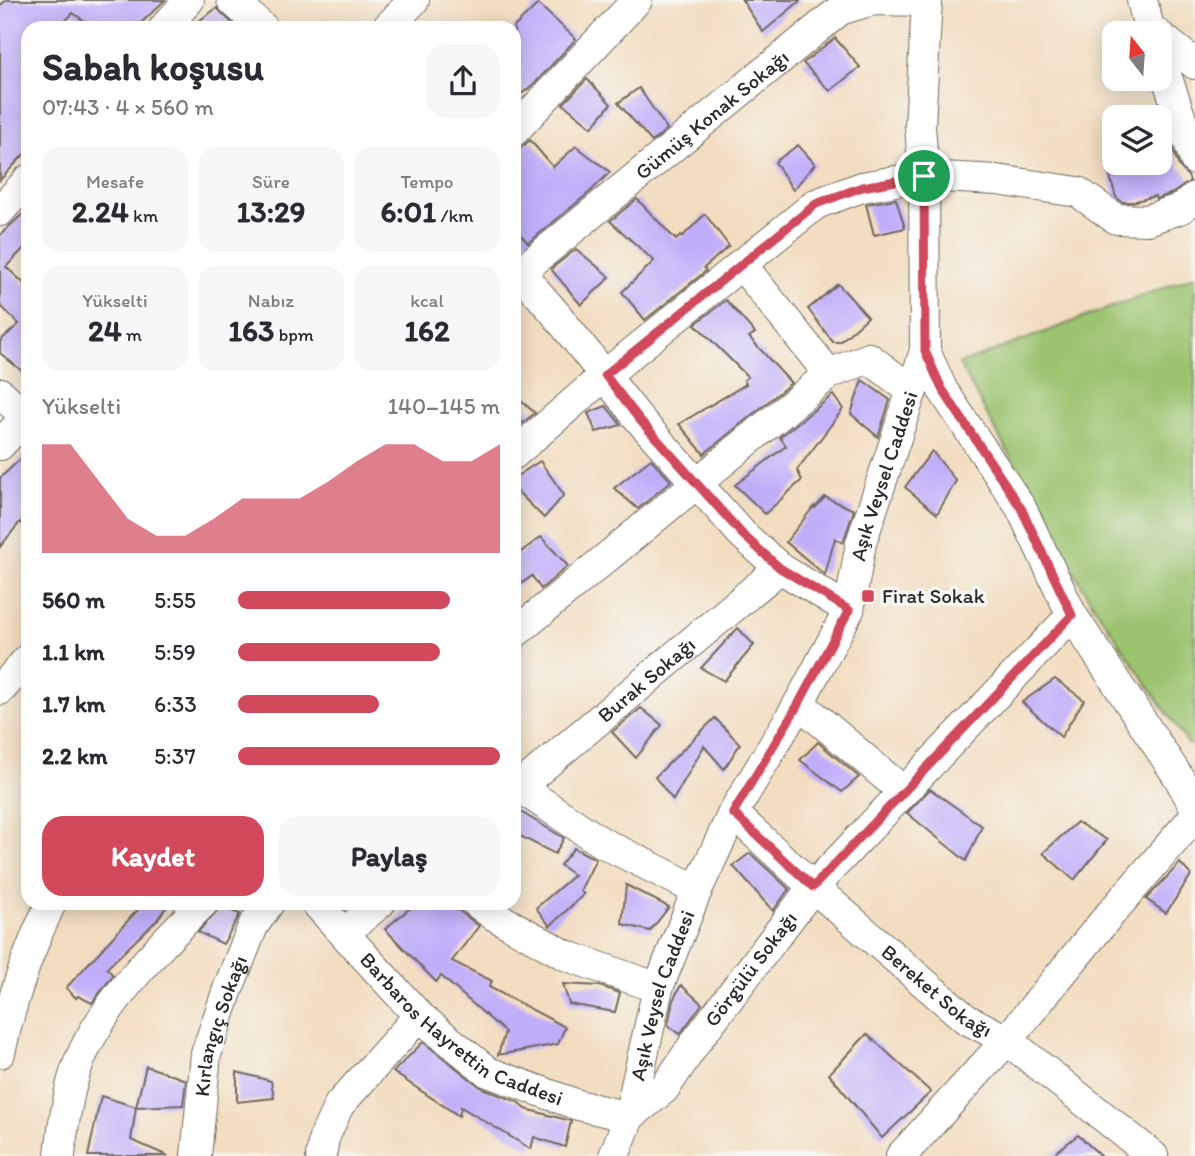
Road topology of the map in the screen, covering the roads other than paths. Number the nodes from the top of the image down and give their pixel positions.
1 (189, 0) edge
2 (232, 0) edge
3 (414, 0) edge
4 (637, 0) edge
5 (927, 0) edge
6 (838, 5) edge
7 (170, 21) edge
8 (256, 21) edge
9 (394, 21) edge
10 (1172, 44) edge
11 (1195, 64) edge
12 (1172, 91) edge
13 (521, 124) edge
14 (1195, 160) edge
15 (924, 176) junction
16 (21, 188) edge
17 (1195, 197) edge
18 (0, 211) edge
19 (741, 264) junction
20 (521, 268) edge
21 (521, 277) edge
22 (925, 351) junction
23 (829, 374) junction
24 (605, 375) junction
25 (912, 391) junction
26 (0, 393) edge
27 (21, 412) edge
28 (21, 423) edge
29 (0, 445) edge
30 (521, 448) edge
31 (696, 482) junction
32 (780, 568) junction
33 (849, 610) junction
34 (1072, 615) junction
35 (521, 628) edge
36 (21, 667) edge
37 (0, 690) edge
38 (799, 703) junction
39 (521, 786) edge
40 (521, 792) edge
41 (904, 792) junction
42 (1195, 807) edge
43 (733, 813) junction
44 (813, 887) junction
45 (697, 890) junction
46 (48, 910) edge
47 (196, 910) edge
48 (264, 910) edge
49 (323, 910) edge
50 (372, 910) edge
51 (487, 910) edge
52 (344, 933) junction
53 (657, 988) junction
54 (419, 1016) junction
55 (1007, 1040) junction
56 (0, 1053) edge
57 (629, 1117) junction
58 (60, 1156) edge
59 (196, 1156) edge
60 (321, 1156) edge
61 (614, 1156) edge
62 (901, 1156) edge
63 (1153, 1156) edge

1 - 7 street
2 - 8 street
3 - 9 street
4 - 13 street
5 - 6 street, Gümüş Konak Sokağı
5 - 15 street, Aşık Veysel Caddesi
6 - 20 street, Gümüş Konak Sokağı
10 - 11 street
12 - 14 street
15 - 17 street
15 - 19 street
15 - 22 street, Aşık Veysel Caddesi
16 - 18 street
19 - 23 street
19 - 24 street
21 - 24 street
22 - 25 street, Aşık Veysel Caddesi
22 - 34 street
23 - 25 street
23 - 31 street
24 - 30 street
24 - 31 street
25 - 33 street, Aşık Veysel Caddesi
26 - 27 street
28 - 29 street
31 - 32 street
31 - 35 street
32 - 33 street
32 - 39 street, Burak Sokağı
33 - 38 street, Aşık Veysel Caddesi
34 - 41 street, Görgülü Sokağı
34 - 42 street
36 - 37 street
38 - 41 street
38 - 43 street, Aşık Veysel Caddesi
40 - 45 street
41 - 44 street, Görgülü Sokağı
42 - 55 street
43 - 44 street, Bereket Sokağı
43 - 45 street, Aşık Veysel Caddesi
44 - 55 street, Bereket Sokağı
44 - 57 street, Görgülü Sokağı
45 - 53 street, Aşık Veysel Caddesi
46 - 56 street
47 - 58 street
48 - 59 street, Kırlangıç Sokağı
49 - 52 street, Barbaros Hayrettin Caddesi
50 - 52 street
51 - 53 street
52 - 54 street, Barbaros Hayrettin Caddesi
53 - 57 street, Aşık Veysel Caddesi
54 - 57 street, Barbaros Hayrettin Caddesi
54 - 60 street
55 - 62 street
55 - 63 street, Bereket Sokağı
57 - 61 street, Aşık Veysel Caddesi

